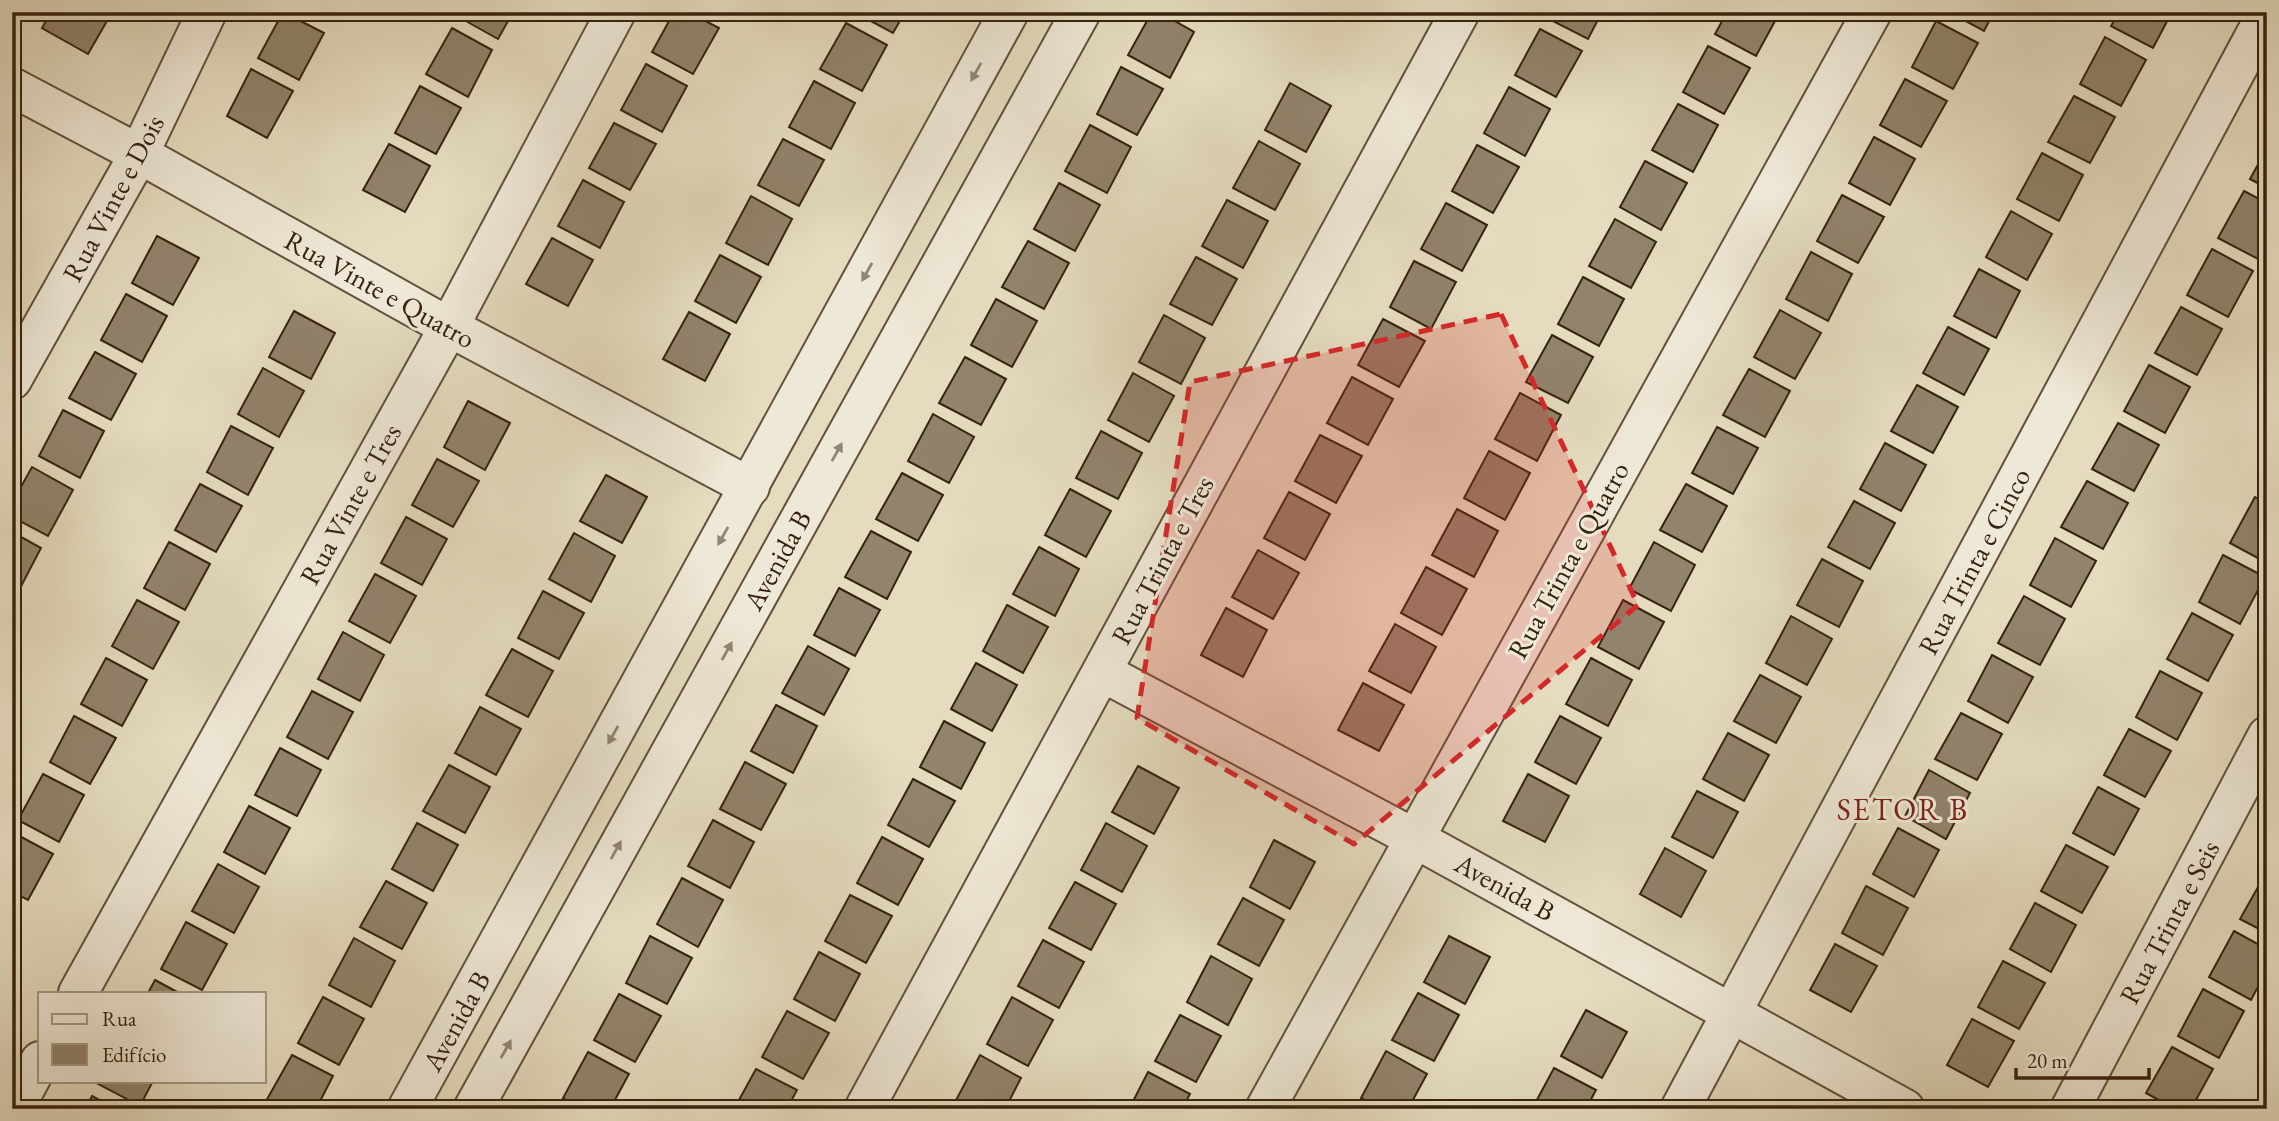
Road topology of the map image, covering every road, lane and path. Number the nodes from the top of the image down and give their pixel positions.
1 (207, 12) edge
2 (616, 12) edge
3 (1009, 12) edge
4 (1081, 12) edge
5 (1872, 12) edge
6 (2267, 13) edge
7 (1455, 14) edge
8 (12, 87) edge
9 (139, 155) junction
10 (449, 327) junction
11 (12, 380) edge
12 (750, 487) junction
13 (1102, 672) junction
14 (2267, 736) edge
15 (1414, 838) junction
16 (79, 992) edge
17 (1733, 1013) junction
18 (38, 1065) edge
19 (14, 1109) edge
20 (407, 1109) edge
21 (473, 1109) edge
22 (864, 1109) edge
23 (1265, 1109) edge
24 (1680, 1109) edge
25 (1905, 1109) edge
26 (2070, 1109) edge

1 - 9 street, Rua Vinte e Dois
2 - 10 street, Rua Vinte e Tres
3 -> 12 street, Avenida B
21 -> 4 street, Avenida B
5 - 15 street, Rua Trinta e Quatro
6 - 17 street, Rua Trinta e Cinco
7 - 13 street, Rua Trinta e Tres
8 - 9 street, Rua Vinte e Quatro
9 - 10 street, Rua Vinte e Quatro
9 - 11 street, Rua Vinte e Dois
10 - 12 street, Rua Vinte e Quatro
10 - 16 street, Rua Vinte e Tres
12 -> 20 street, Avenida B
13 - 15 street, Avenida B
13 - 22 street, Rua Trinta e Tres
14 - 26 street, Rua Trinta e Seis
15 - 17 street, Avenida B
15 - 23 street, Rua Trinta e Quatro
17 - 24 street, Rua Trinta e Cinco
17 - 25 street, Avenida B
18 - 19 street

